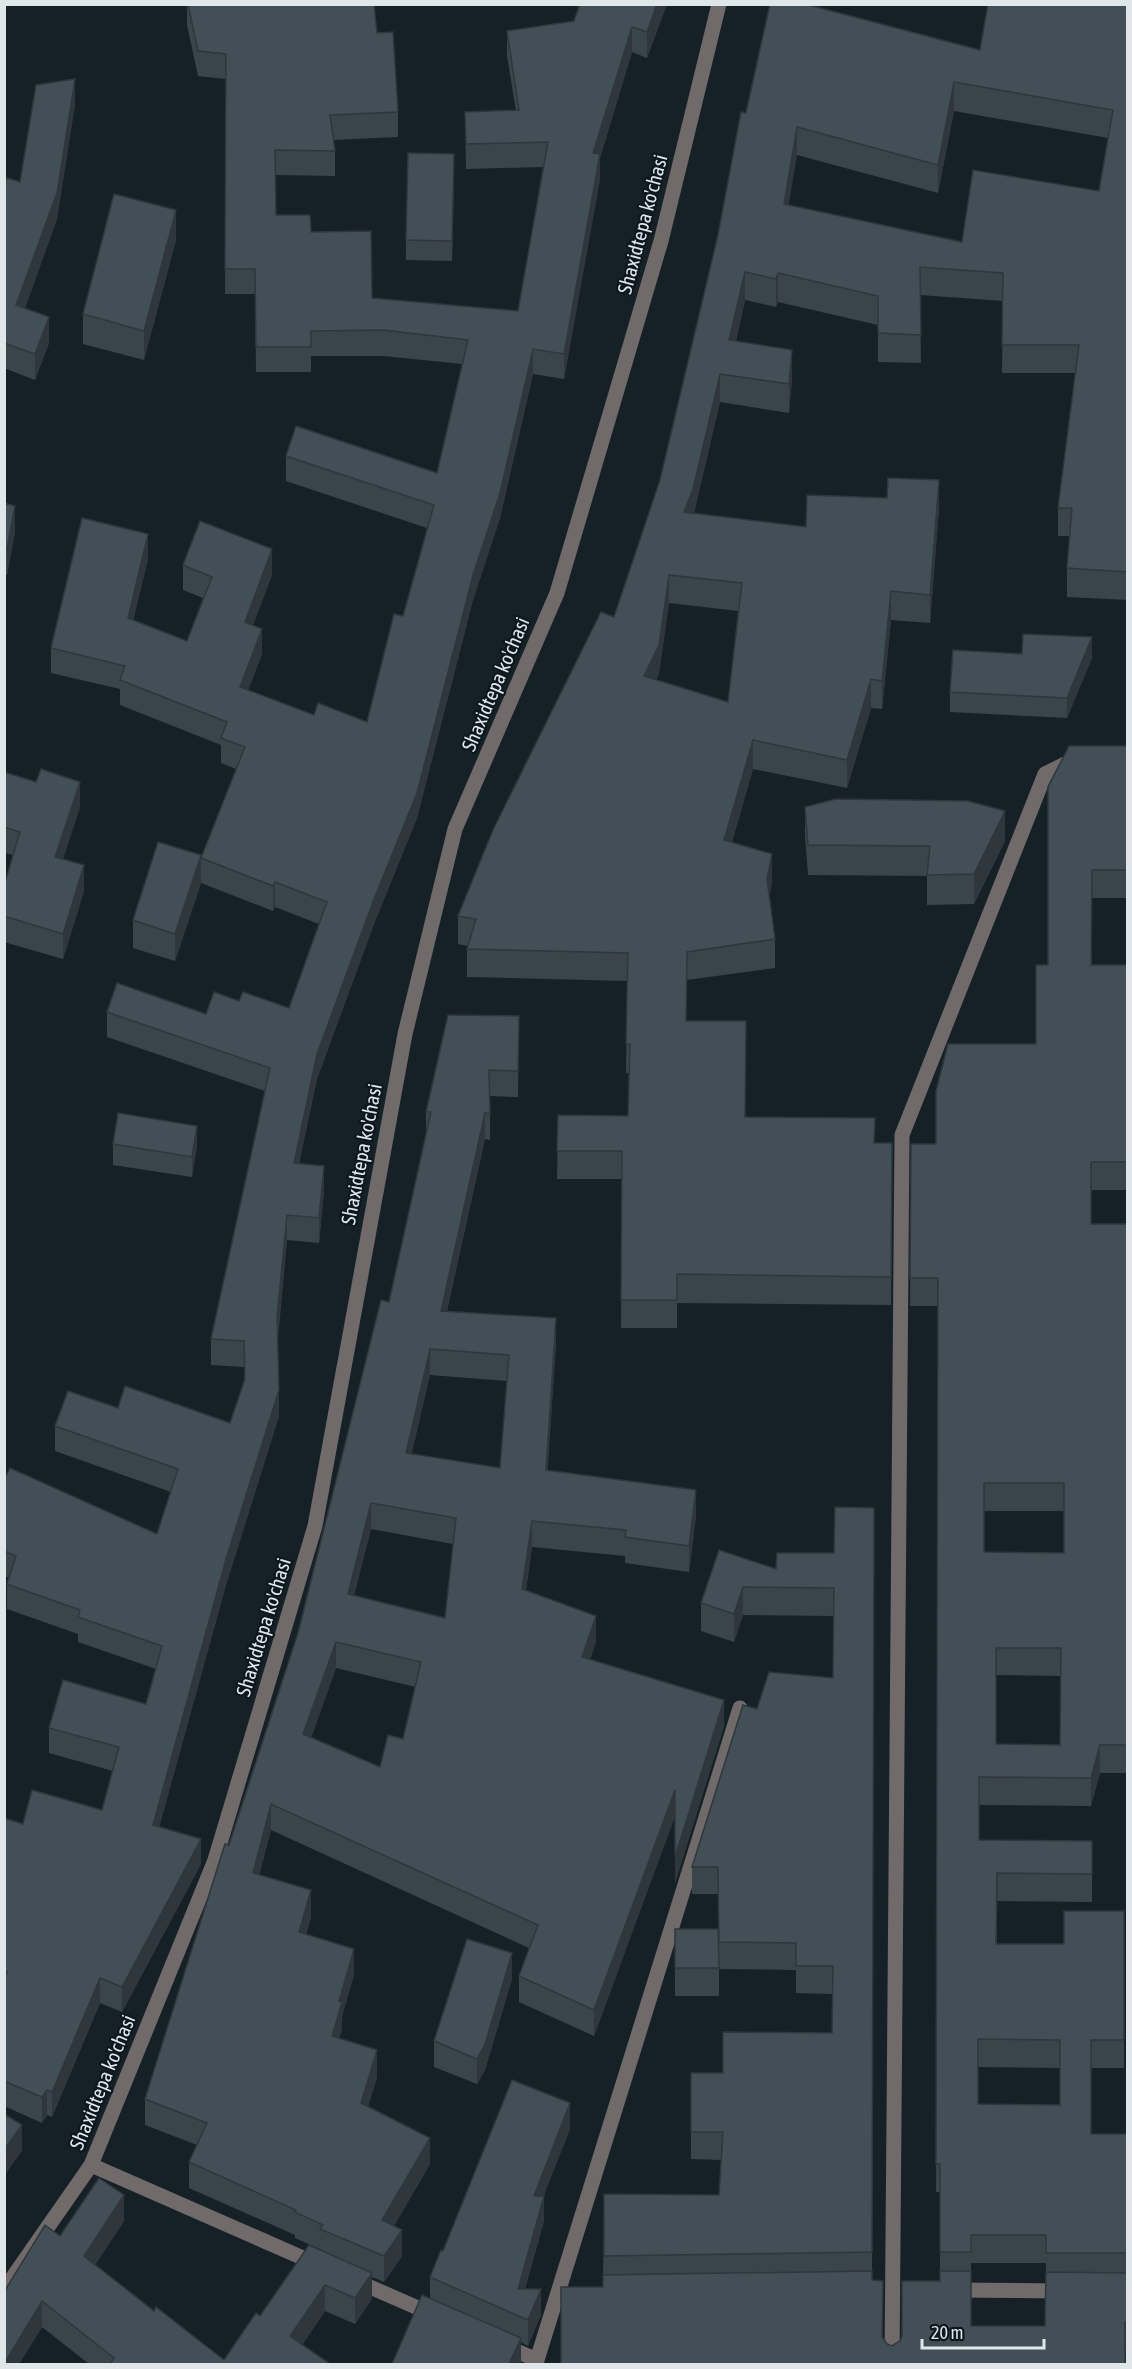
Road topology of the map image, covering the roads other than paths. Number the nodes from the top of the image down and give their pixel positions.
1 (719, 4) edge
2 (1096, 764) edge
3 (740, 1708) edge
4 (91, 2165) junction
5 (4, 2290) edge
6 (940, 2290) edge
7 (1081, 2291) edge
8 (450, 2322) edge
9 (494, 2341) edge
10 (537, 2362) edge
11 (892, 2364) edge

1 - 4 street, Shaxidtepa ko'chasi
2 - 11 street
3 - 10 street
4 - 5 street, Shaxidtepa ko'chasi
4 - 8 street
6 - 7 street
9 - 10 street

